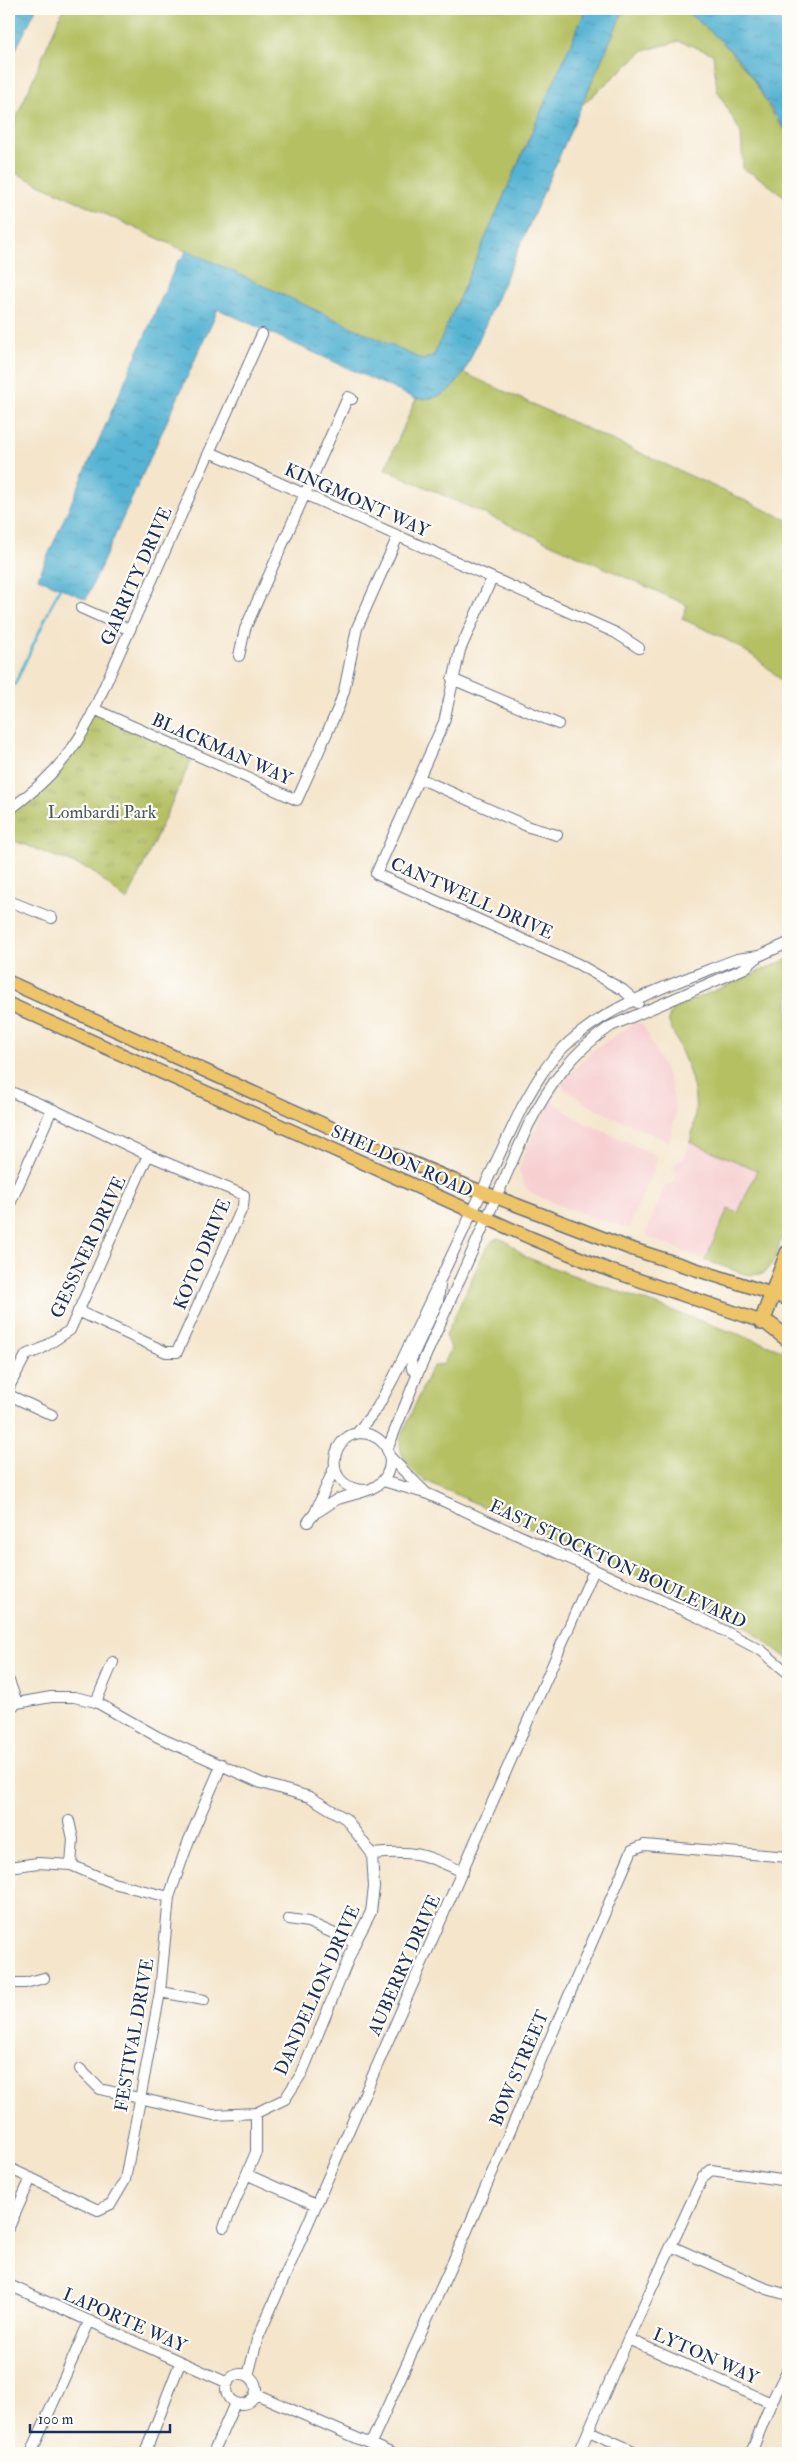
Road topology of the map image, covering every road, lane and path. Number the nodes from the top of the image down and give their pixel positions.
1 (262, 334) dead end
2 (352, 398) dead end
3 (210, 452) junction
4 (305, 494) junction
5 (398, 536) junction
6 (492, 578) junction
7 (81, 608) dead end
8 (130, 630) junction
9 (639, 648) dead end
10 (238, 656) dead end
11 (452, 679) junction
12 (94, 709) junction
13 (558, 724) dead end
14 (420, 778) junction
15 (9, 810) edge
16 (557, 835) dead end
17 (9, 901) edge
18 (52, 918) dead end
19 (788, 943) edge
20 (759, 956) junction
21 (9, 982) edge
22 (635, 1000) junction
23 (9, 1004) edge
24 (644, 1011) junction
25 (9, 1091) edge
26 (52, 1109) junction
27 (148, 1154) junction
28 (480, 1192) junction
29 (497, 1198) junction
30 (9, 1206) edge
31 (471, 1212) junction
32 (488, 1219) junction
33 (788, 1253) edge
34 (441, 1277) junction
35 (781, 1297) edge
36 (78, 1311) junction
37 (766, 1324) junction
38 (788, 1330) edge
39 (788, 1339) edge
40 (418, 1373) junction
41 (9, 1386) edge
42 (9, 1395) edge
43 (52, 1415) dead end
44 (357, 1433) junction
45 (388, 1453) junction
46 (334, 1468) junction
47 (383, 1481) junction
48 (367, 1490) junction
49 (428, 1494) junction
50 (315, 1513) junction
51 (308, 1522) dead end
52 (594, 1570) junction
53 (113, 1662) dead end
54 (788, 1673) edge
55 (9, 1681) edge
56 (96, 1702) junction
57 (13, 1706) edge
58 (222, 1764) junction
59 (69, 1821) dead end
60 (372, 1854) junction
61 (788, 1857) edge
62 (71, 1865) junction
63 (9, 1867) edge
64 (463, 1872) junction
65 (170, 1897) junction
66 (289, 1919) dead end
67 (355, 1943) junction
68 (44, 1978) dead end
69 (9, 1983) edge
70 (160, 1992) junction
71 (204, 2000) dead end
72 (80, 2069) dead end
73 (140, 2097) junction
74 (256, 2113) junction
75 (9, 2168) edge
76 (248, 2174) junction
77 (31, 2178) junction
78 (788, 2181) edge
79 (316, 2205) junction
80 (9, 2227) edge
81 (224, 2227) dead end
82 (671, 2246) junction
83 (9, 2285) edge
84 (788, 2295) edge
85 (89, 2322) junction
86 (628, 2339) junction
87 (180, 2362) junction
88 (788, 2369) edge
89 (248, 2376) junction
90 (228, 2383) junction
91 (256, 2394) junction
92 (235, 2403) junction
93 (771, 2403) junction
94 (589, 2430) junction
95 (371, 2443) junction
96 (31, 2453) edge
97 (145, 2453) edge
98 (213, 2453) edge
99 (391, 2453) edge
100 (579, 2453) edge
101 (638, 2453) edge
102 (751, 2453) edge

1 - 3 street, GARRITY DRIVE
2 - 4 street
3 - 4 street, KINGMONT WAY
3 - 8 street, GARRITY DRIVE
4 - 5 street, KINGMONT WAY
4 - 10 street
5 - 6 street, KINGMONT WAY
5 - 12 street, BLACKMAN WAY
6 - 9 street, KINGMONT WAY
6 - 11 street, CANTWELL DRIVE
7 - 8 street
8 - 12 street, GARRITY DRIVE
11 - 13 street
11 - 14 street, CANTWELL DRIVE
12 - 15 street, GARRITY DRIVE
14 - 16 street
14 - 22 street, CANTWELL DRIVE
17 - 18 street
19 - 20 street
20 - 22 street
20 - 24 street
21 - 28 main road, SHELDON ROAD
22 - 24 street, CANTWELL DRIVE
22 - 28 street
23 - 31 main road, SHELDON ROAD
24 - 29 street
25 - 26 street, KOTO DRIVE
26 - 27 street, KOTO DRIVE
26 - 30 street
27 - 36 street, GESSNER DRIVE
27 - 36 street, KOTO DRIVE
28 - 29 main road, SHELDON ROAD
28 - 31 street
29 - 32 street
29 - 35 main road, SHELDON ROAD
31 - 32 main road, SHELDON ROAD
31 - 34 street
32 - 37 main road, SHELDON ROAD
32 - 40 street
33 - 35 highway
34 - 40 street
34 - 44 street
35 - 37 highway
36 - 41 street, GESSNER DRIVE
37 - 38 main road, SHELDON ROAD
37 - 39 highway
40 - 45 street
42 - 43 street
44 - 45 street
44 - 46 street
45 - 47 street
45 - 49 street, EAST STOCKTON BOULEVARD
46 - 48 street
46 - 50 street
47 - 48 street
47 - 49 street, EAST STOCKTON BOULEVARD
48 - 50 street
49 - 52 street, EAST STOCKTON BOULEVARD
50 - 51 street
52 - 54 street, EAST STOCKTON BOULEVARD
52 - 64 street, AUBERRY DRIVE
53 - 56 street
55 - 57 street
56 - 57 street
56 - 58 street
58 - 60 street
58 - 65 street, FESTIVAL DRIVE
59 - 62 street
60 - 64 street
60 - 67 street, DANDELION DRIVE
61 - 95 street, BOW STREET
62 - 63 street
62 - 65 street
64 - 79 street, AUBERRY DRIVE
65 - 70 street, FESTIVAL DRIVE
66 - 67 street
67 - 74 street, DANDELION DRIVE
68 - 69 street
70 - 71 street
70 - 73 street, FESTIVAL DRIVE
72 - 73 street, DANDELION DRIVE
73 - 74 street, DANDELION DRIVE
73 - 77 street, FESTIVAL DRIVE
74 - 76 street
75 - 77 street, FESTIVAL DRIVE
76 - 79 street
76 - 81 street
77 - 80 street
78 - 82 street
79 - 89 street, AUBERRY DRIVE
82 - 84 street
82 - 86 street
83 - 85 street, LAPORTE WAY
85 - 87 street, LAPORTE WAY
85 - 96 street
86 - 93 street, LYTON WAY
86 - 94 street
87 - 90 street, LAPORTE WAY
87 - 97 street
88 - 93 street
89 - 90 street
89 - 91 street
90 - 92 street
91 - 92 street
91 - 95 street
92 - 98 street
93 - 102 street
94 - 100 street
94 - 101 street
95 - 99 street

